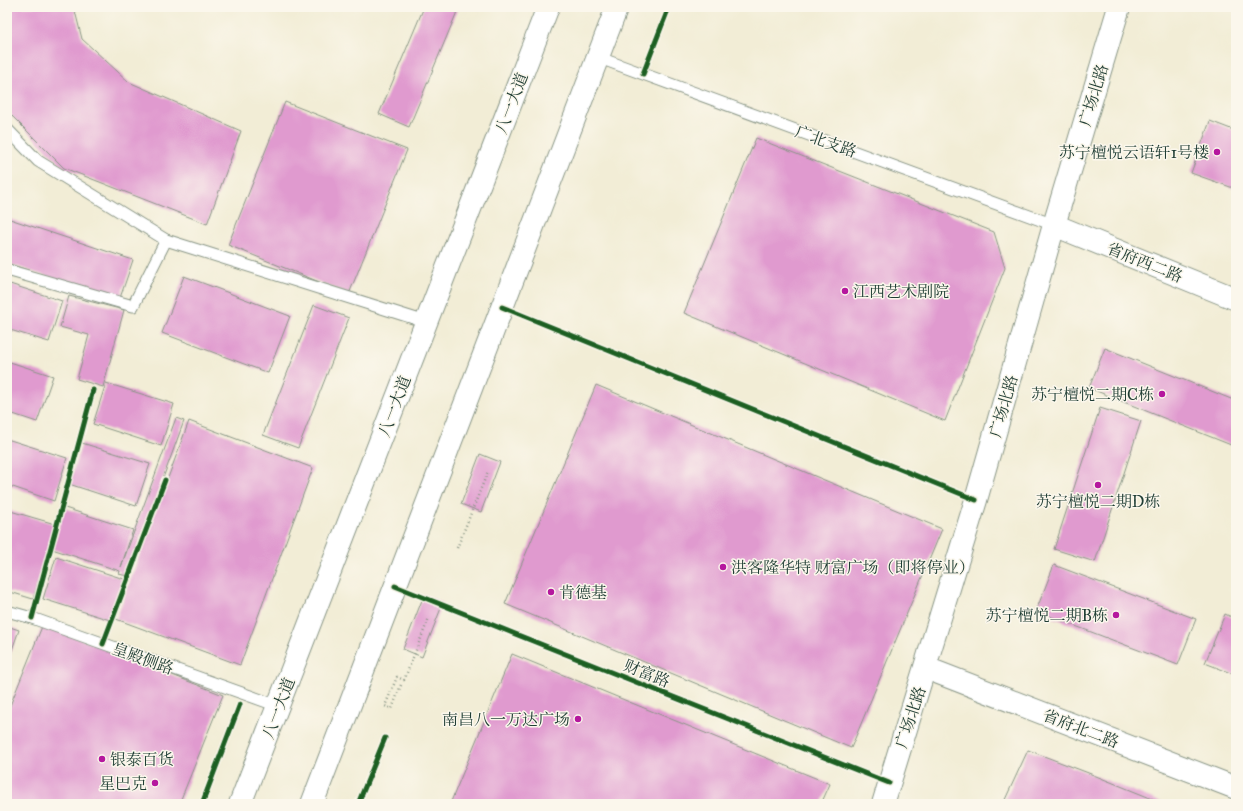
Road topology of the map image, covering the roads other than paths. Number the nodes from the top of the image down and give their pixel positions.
1 (548, 7) edge
2 (617, 7) edge
3 (1119, 7) edge
4 (597, 57) junction
5 (7, 129) edge
6 (1054, 225) junction
7 (166, 240) junction
8 (7, 270) edge
9 (1236, 299) edge
10 (426, 322) junction
11 (7, 611) edge
12 (926, 668) junction
13 (278, 706) junction
14 (1236, 788) edge
15 (240, 804) edge
16 (312, 804) edge
17 (883, 804) edge

1 - 10 main road, 八一大道
2 - 4 main road
3 - 6 main road, 广场北路
4 - 6 lane, 广北支路
4 - 16 main road
5 - 7 lane
6 - 9 main road, 省府西二路
6 - 12 main road, 广场北路
7 - 8 lane
7 - 10 lane
10 - 13 main road, 八一大道
11 - 13 lane, 皇殿侧路
12 - 14 main road, 省府北二路
12 - 17 main road, 广场北路
13 - 15 main road, 八一大道

